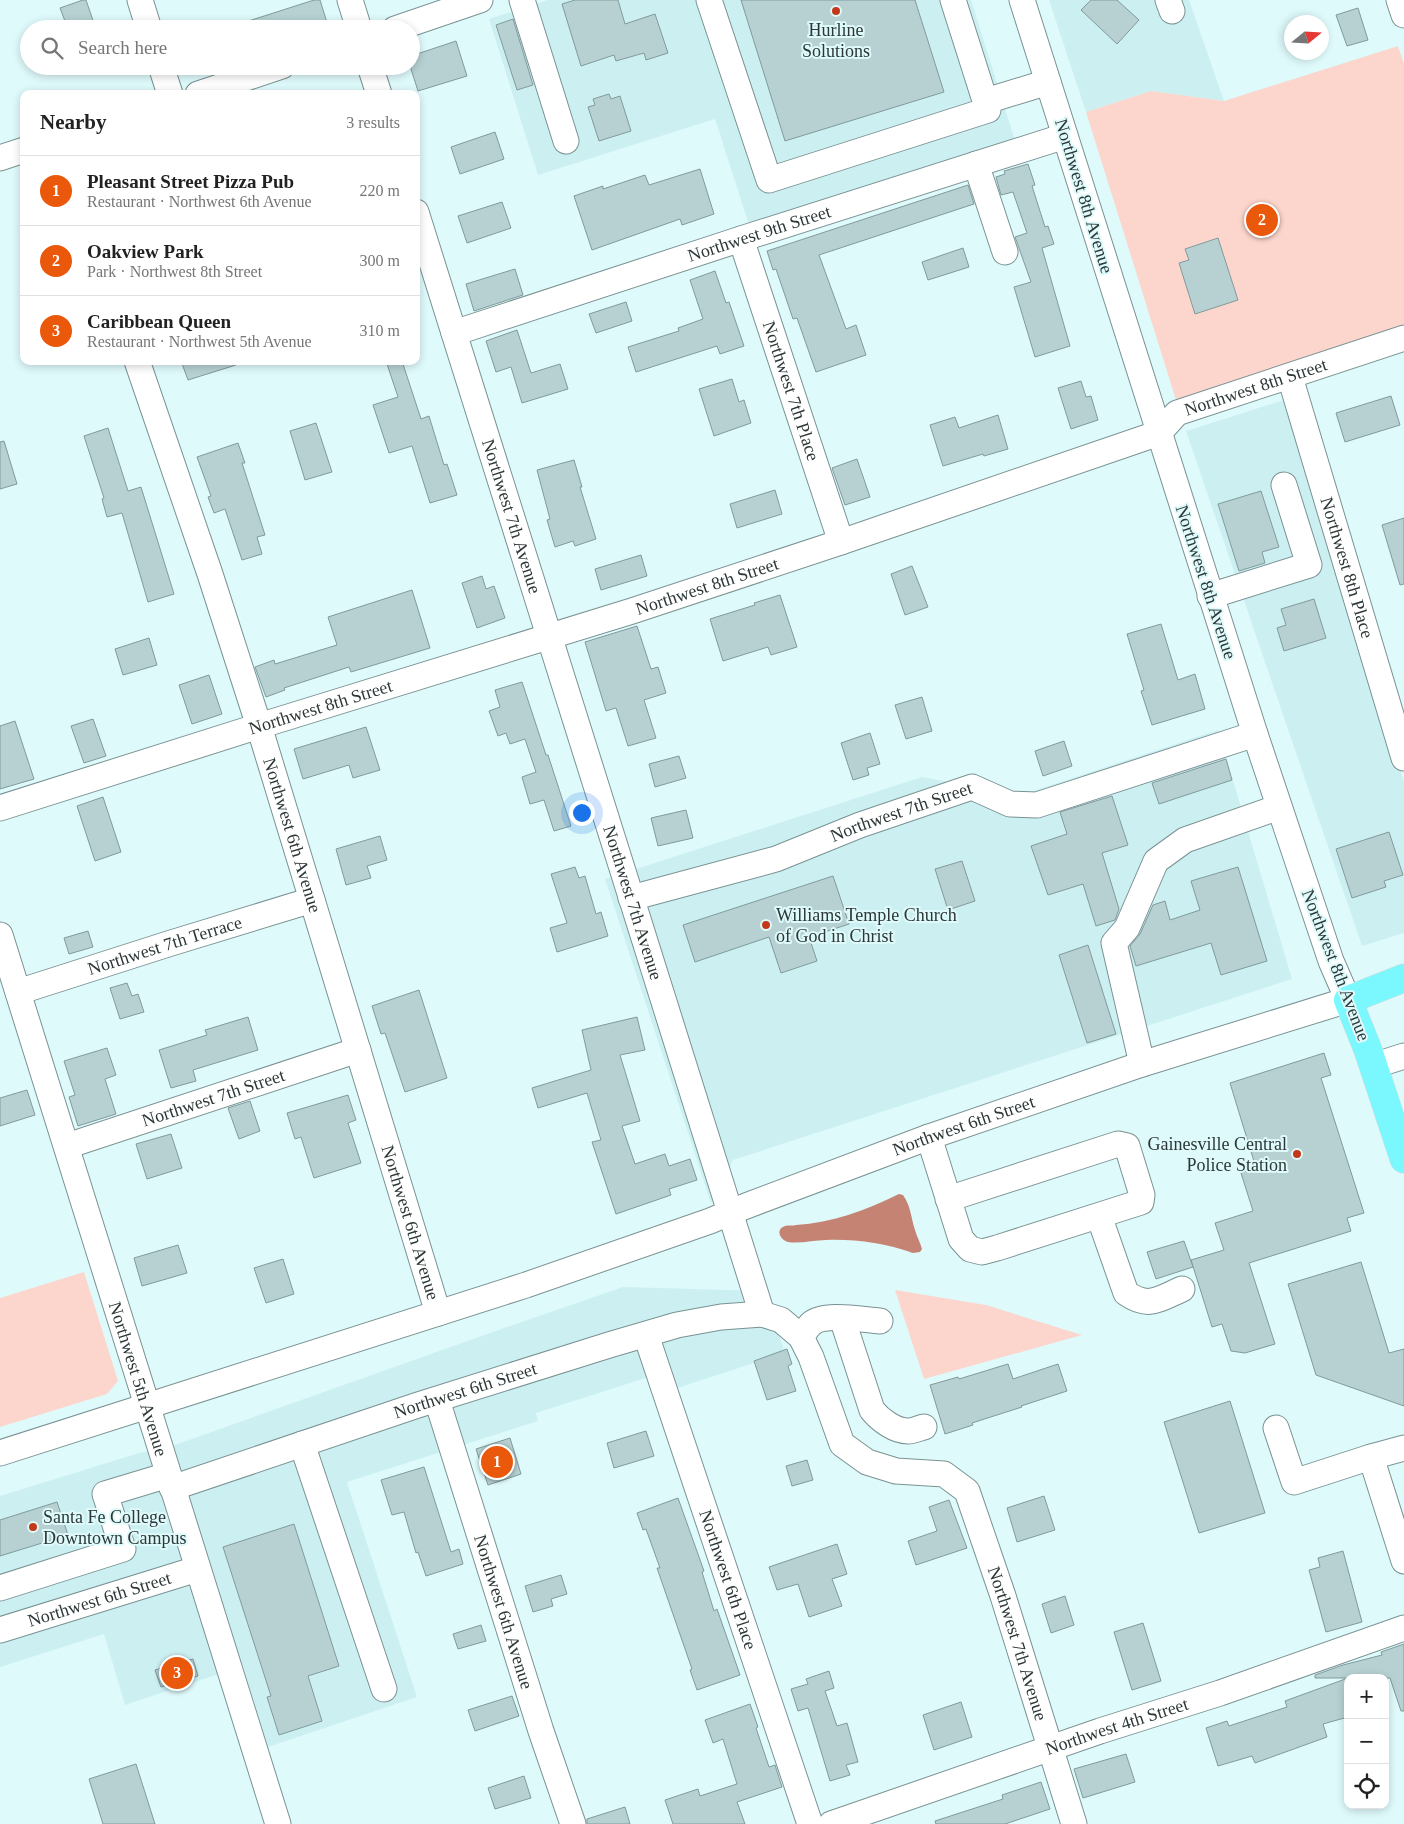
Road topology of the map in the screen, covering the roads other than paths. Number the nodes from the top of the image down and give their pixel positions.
1 (140, 0) edge
2 (350, 0) edge
3 (480, 0) edge
4 (522, 0) edge
5 (709, 0) edge
6 (953, 0) edge
7 (1022, 0) edge
8 (1399, 0) edge
9 (1404, 15) edge
10 (146, 20) edge
11 (356, 20) edge
12 (420, 20) edge
13 (164, 75) edge
14 (255, 75) edge
15 (373, 75) edge
16 (1048, 82) junction
17 (169, 90) edge
18 (210, 90) edge
19 (378, 90) edge
20 (986, 101) junction
21 (1065, 136) junction
22 (566, 141) dead end
23 (20, 151) edge
24 (0, 158) edge
25 (976, 164) junction
26 (420, 225) edge
27 (741, 239) junction
28 (1005, 252) dead end
29 (454, 333) junction
30 (1404, 338) edge
31 (138, 365) edge
32 (1290, 377) junction
33 (1158, 433) junction
34 (1284, 485) dead end
35 (841, 542) junction
36 (1210, 596) junction
37 (549, 637) junction
38 (259, 726) junction
39 (1254, 734) junction
40 (1404, 758) edge
41 (0, 808) edge
42 (1279, 808) junction
43 (631, 898) junction
44 (312, 900) junction
45 (0, 934) edge
46 (1404, 978) edge
47 (10, 980) edge
48 (1348, 1000) junction
49 (358, 1050) junction
50 (1404, 1056) edge
51 (1142, 1064) junction
52 (1373, 1066) junction
53 (929, 1137) junction
54 (1402, 1143) edge
55 (67, 1146) junction
56 (948, 1199) junction
57 (731, 1212) junction
58 (1099, 1216) junction
59 (1182, 1289) dead end
60 (438, 1313) junction
61 (762, 1314) junction
62 (842, 1318) junction
63 (880, 1321) dead end
64 (646, 1335) junction
65 (801, 1337) junction
66 (437, 1400) junction
67 (147, 1406) junction
68 (924, 1427) dead end
69 (1276, 1428) dead end
70 (302, 1444) junction
71 (1404, 1448) edge
72 (0, 1453) edge
73 (1371, 1458) junction
74 (170, 1482) junction
75 (1403, 1555) edge
76 (197, 1569) junction
77 (0, 1588) edge
78 (1404, 1628) edge
79 (0, 1630) edge
80 (384, 1690) dead end
81 (1051, 1748) junction
82 (278, 1824) edge
83 (573, 1824) edge
84 (810, 1824) edge
85 (830, 1824) edge
86 (1074, 1824) edge

1 - 10 street
2 - 11 street
3 - 12 street
4 - 22 street
5 - 20 street
6 - 20 street
7 - 16 street, Northwest 8th Avenue
8 - 9 street
13 - 17 street
14 - 18 street
15 - 19 street
16 - 20 street
16 - 21 street, Northwest 8th Avenue
21 - 25 street, Northwest 9th Street
21 - 33 street, Northwest 8th Avenue
23 - 24 street
25 - 27 street, Northwest 9th Street
25 - 28 street
26 - 29 street, Northwest 7th Avenue
27 - 29 street, Northwest 9th Street
27 - 35 street, Northwest 7th Place
29 - 37 street, Northwest 7th Avenue
30 - 32 street, Northwest 8th Street
31 - 38 street, Northwest 6th Avenue
32 - 33 street, Northwest 8th Street
32 - 40 street, Northwest 8th Place
33 - 35 street, Northwest 8th Street
33 - 36 street, Northwest 8th Avenue
34 - 36 street
35 - 37 street, Northwest 8th Street
36 - 39 street, Northwest 8th Avenue
37 - 38 street, Northwest 8th Street
37 - 43 street, Northwest 7th Avenue
38 - 41 street, Northwest 8th Street
38 - 44 street, Northwest 6th Avenue
39 - 42 street, Northwest 8th Avenue
39 - 43 street, Northwest 7th Street
42 - 48 street, Northwest 8th Avenue
42 - 51 street
43 - 57 street, Northwest 7th Avenue
44 - 47 street, Northwest 7th Terrace
44 - 49 street, Northwest 6th Avenue
45 - 47 street, Northwest 5th Avenue
46 - 48 main road, Northwest 6th Street
47 - 55 street, Northwest 5th Avenue
48 - 51 street, Northwest 6th Street
48 - 52 main road, Northwest 8th Avenue
49 - 55 street, Northwest 7th Street
49 - 60 street, Northwest 6th Avenue
50 - 52 street
51 - 53 street, Northwest 6th Street
52 - 54 main road, Northwest 8th Avenue
53 - 56 street
53 - 57 street, Northwest 6th Street
55 - 67 street, Northwest 5th Avenue
56 - 58 street
56 - 58 street
57 - 60 street, Northwest 6th Street
57 - 61 street, Northwest 7th Avenue
58 - 59 street
60 - 67 street, Northwest 6th Street
61 - 64 street, Northwest 6th Street
61 - 65 street
62 - 63 street
62 - 65 street
62 - 68 street
64 - 66 street, Northwest 6th Street
64 - 84 street, Northwest 6th Place
65 - 81 street, Northwest 7th Avenue
66 - 70 street, Northwest 6th Street
66 - 83 street, Northwest 6th Avenue
67 - 72 street, Northwest 6th Street
67 - 74 street, Northwest 5th Avenue
69 - 73 street
70 - 74 street, Northwest 6th Street
70 - 80 street
71 - 73 street
73 - 75 street
74 - 76 street, Northwest 5th Avenue
74 - 77 street, Northwest 6th Street
76 - 79 street, Northwest 6th Street
76 - 82 street, Northwest 5th Avenue
78 - 81 street, Northwest 4th Street
81 - 85 street, Northwest 4th Street
81 - 86 street, Northwest 7th Avenue

